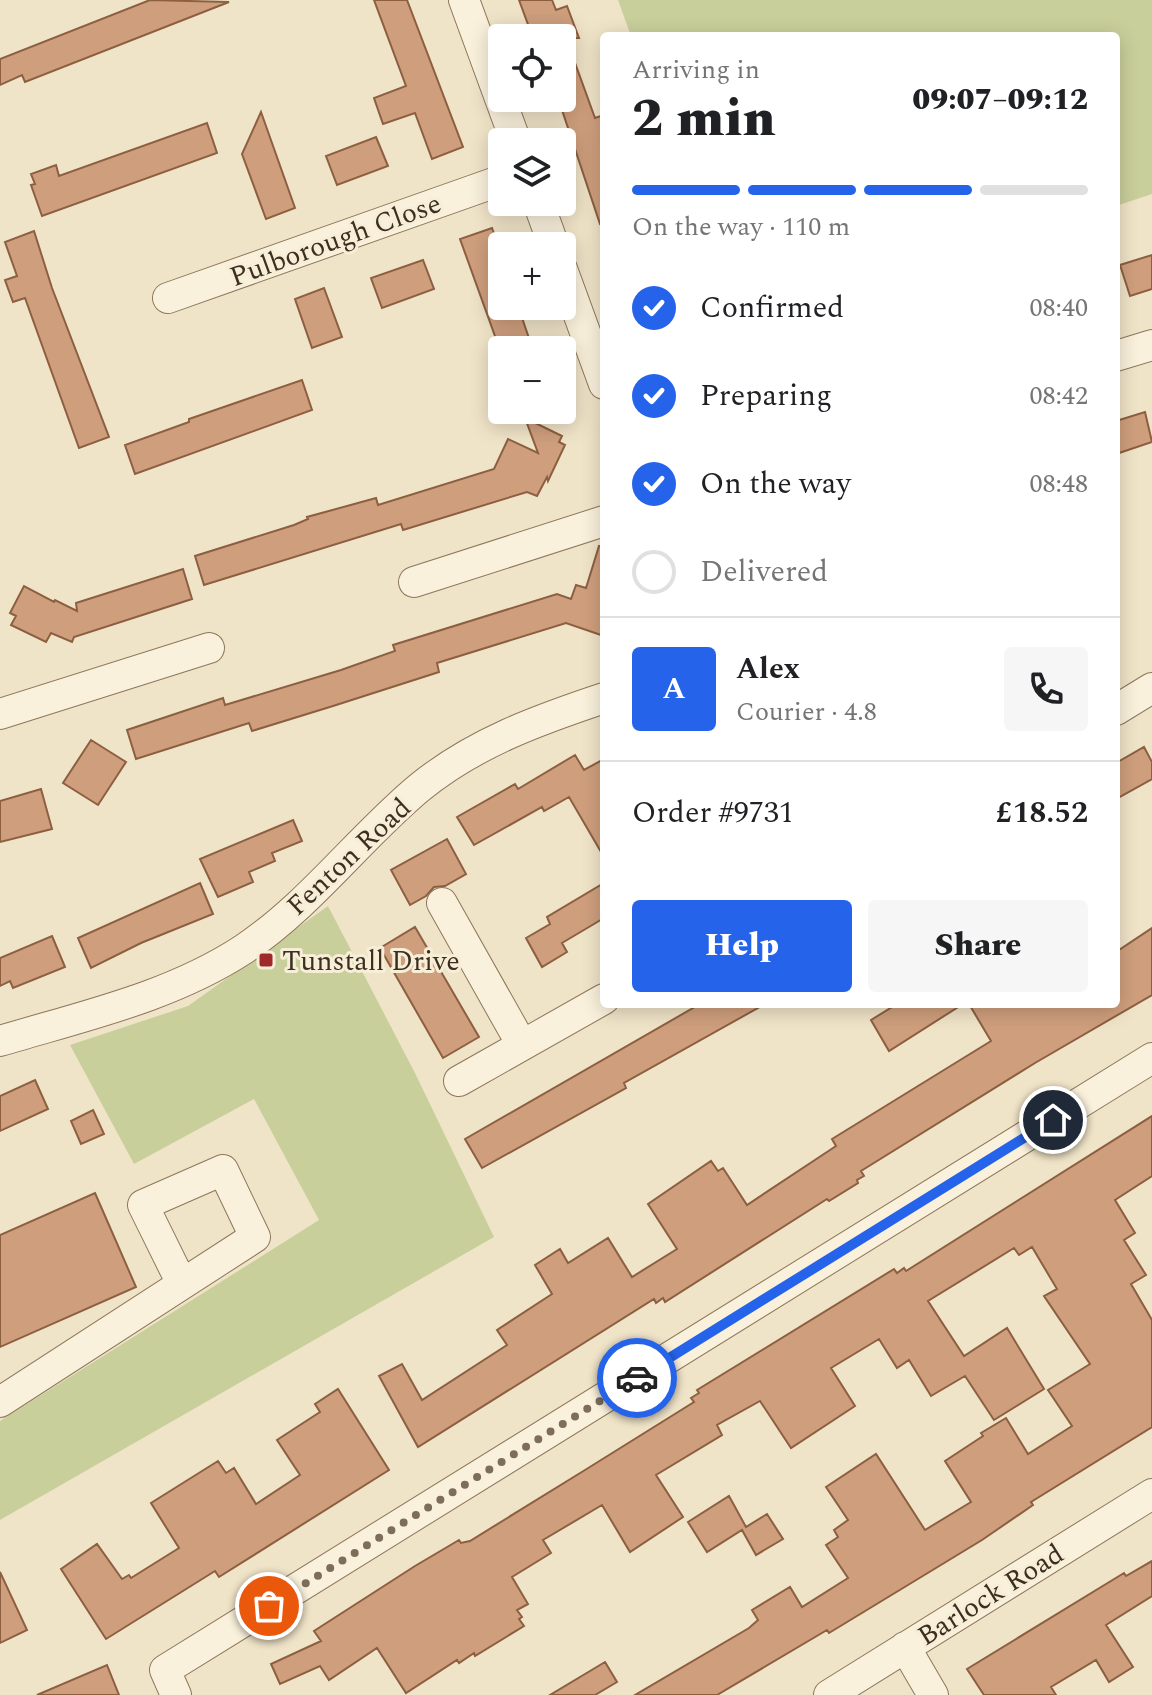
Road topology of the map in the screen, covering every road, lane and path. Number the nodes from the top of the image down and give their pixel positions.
1 (464, 0) edge
2 (511, 128) edge
3 (488, 185) edge
4 (168, 298) dead end
5 (576, 307) edge
6 (1152, 345) edge
7 (1120, 355) edge
8 (600, 373) edge
9 (600, 522) edge
10 (414, 582) dead end
11 (209, 648) dead end
12 (1152, 688) edge
13 (600, 699) edge
14 (1120, 708) edge
15 (0, 714) edge
16 (442, 903) dead end
17 (600, 1001) edge
18 (0, 1041) edge
19 (522, 1045) junction
20 (1152, 1058) edge
21 (459, 1081) dead end
22 (182, 1284) dead end
23 (2, 1396) edge
24 (1152, 1494) edge
25 (905, 1647) junction
26 (170, 1683) edge
27 (829, 1695) edge
28 (933, 1695) edge

1 - 2 street
3 - 4 street, Pulborough Close
5 - 8 street
6 - 7 street
9 - 10 street
11 - 15 street
12 - 14 street
13 - 18 street, Fenton Road
16 - 19 street
17 - 19 street
19 - 21 street
20 - 26 street
22 - 23 street
24 - 25 street, Barlock Road
25 - 27 street, Barlock Road
25 - 28 street

